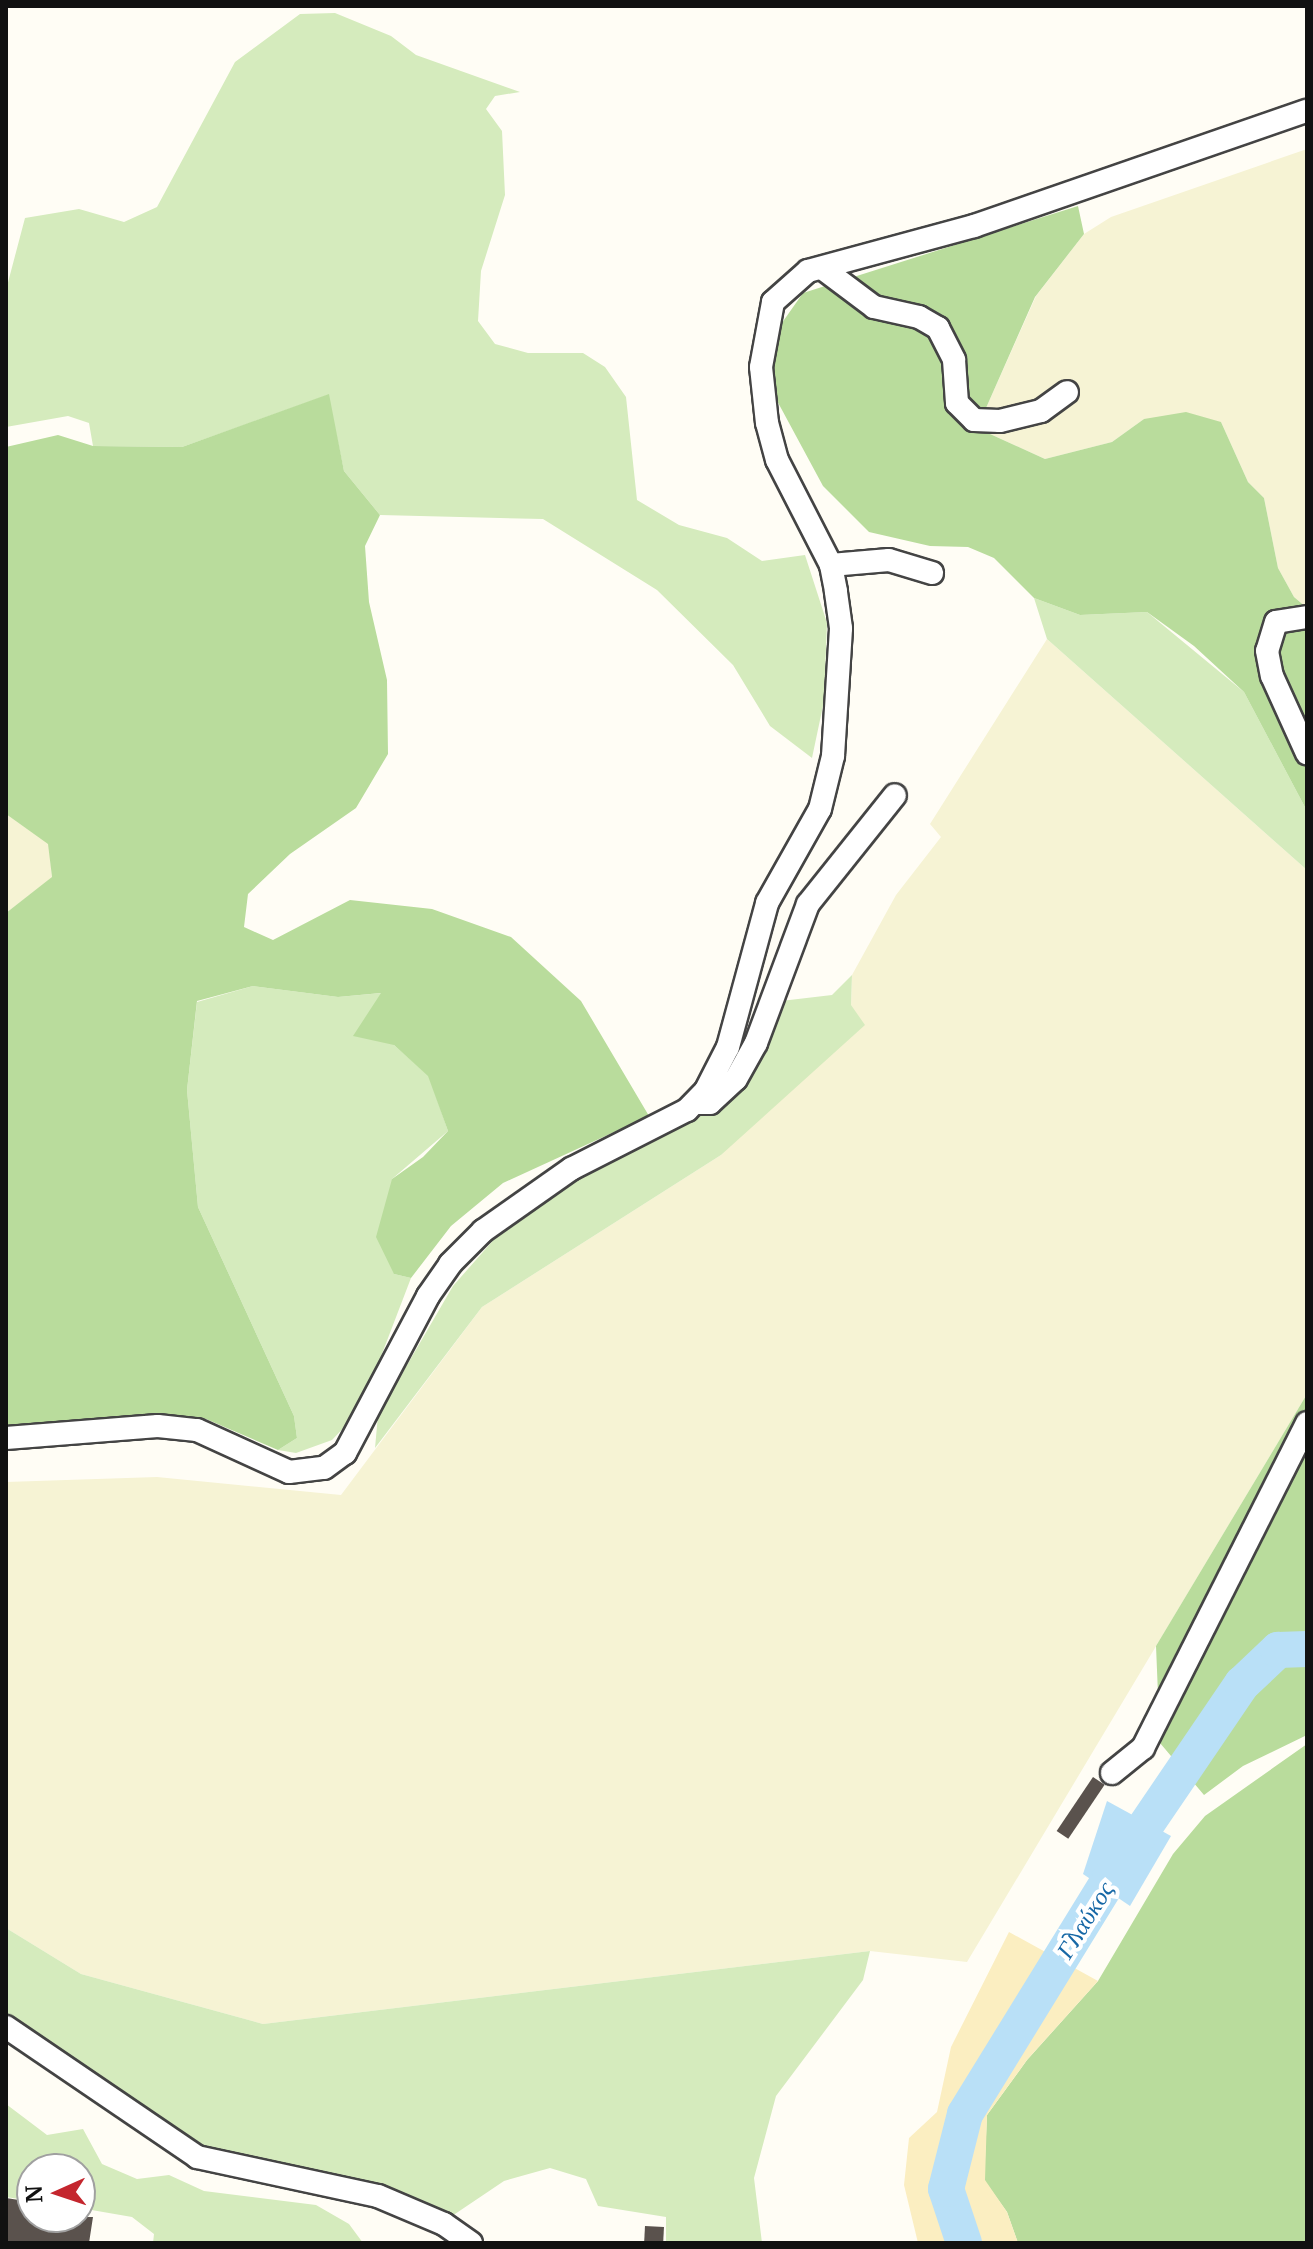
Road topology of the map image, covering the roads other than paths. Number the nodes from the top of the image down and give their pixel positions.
1 (1307, 111) edge
2 (822, 268) junction
3 (1067, 392) dead end
4 (831, 565) junction
5 (932, 573) dead end
6 (1307, 617) edge
7 (1307, 753) edge
8 (895, 795) dead end
9 (694, 1103) junction
10 (1307, 1423) edge
11 (6, 1438) edge
12 (1112, 1773) dead end
13 (6, 2027) edge
14 (471, 2243) edge

1 - 2 street
2 - 3 street
2 - 4 street
4 - 5 street
4 - 9 street
6 - 7 street
8 - 9 street
9 - 11 street
10 - 12 street
13 - 14 street

